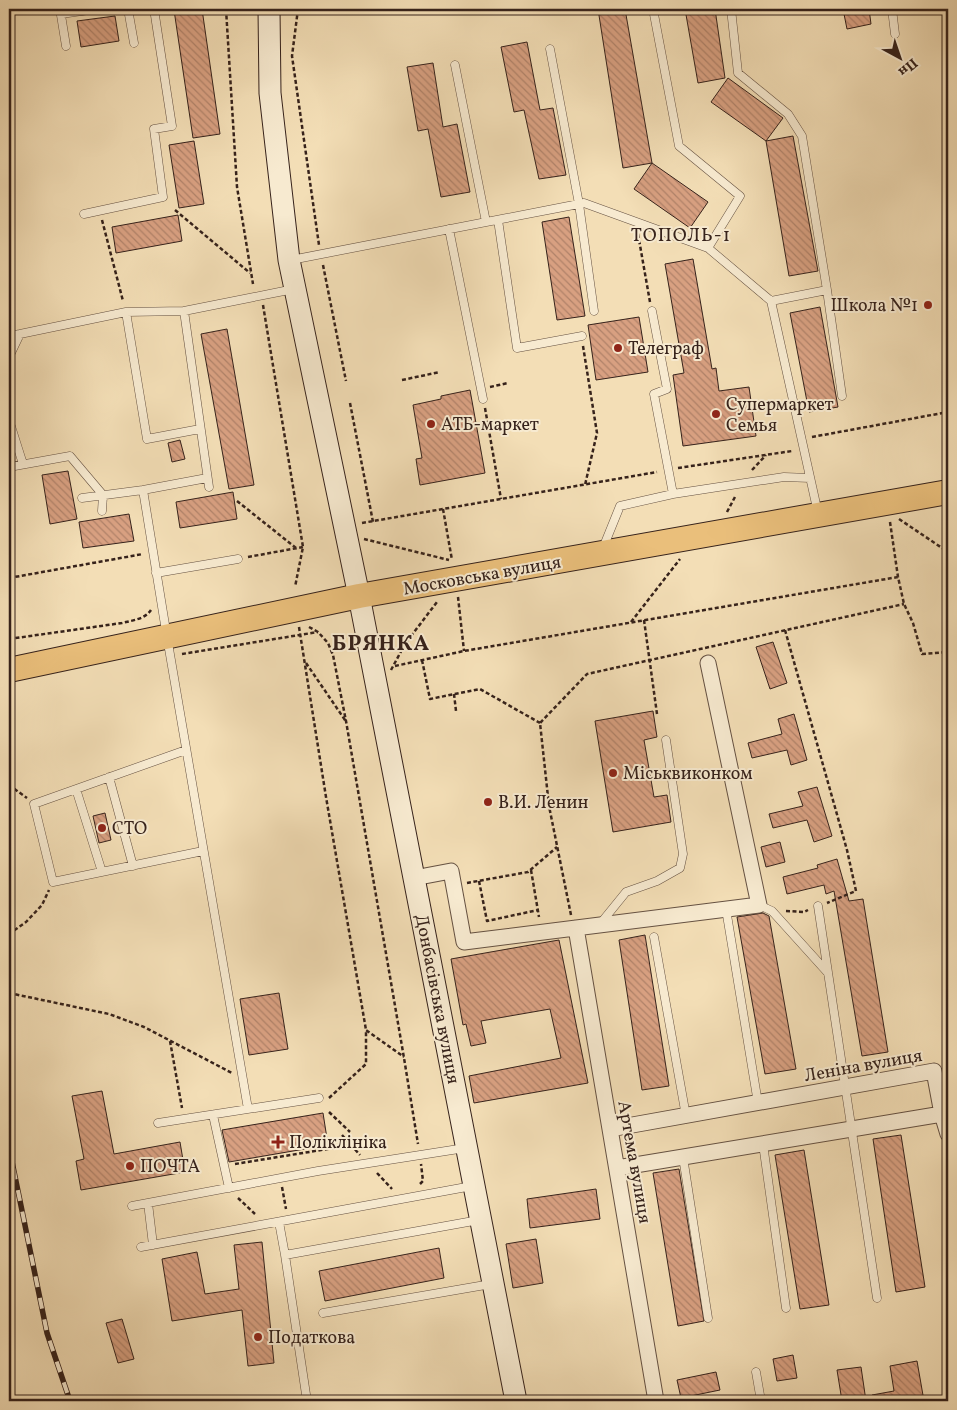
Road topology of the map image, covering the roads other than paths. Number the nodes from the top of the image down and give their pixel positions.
1 (96, 9) edge
2 (128, 9) edge
3 (154, 9) edge
4 (269, 9) edge
5 (653, 9) edge
6 (731, 9) edge
7 (892, 9) edge
8 (60, 12) edge
9 (895, 34) dead end
10 (134, 43) dead end
11 (66, 46) dead end
12 (550, 49) dead end
13 (455, 65) dead end
14 (579, 204) junction
15 (84, 214) dead end
16 (498, 220) junction
17 (486, 222) junction
18 (450, 229) junction
19 (708, 248) junction
20 (289, 260) junction
21 (295, 289) junction
22 (827, 290) junction
23 (771, 301) junction
24 (184, 311) junction
25 (594, 311) dead end
26 (652, 311) road end
27 (126, 312) junction
28 (20, 334) junction
29 (9, 336) edge
30 (582, 336) road end
31 (9, 357) edge
32 (842, 396) dead end
33 (483, 399) road end
34 (9, 420) edge
35 (200, 429) junction
36 (23, 464) junction
37 (9, 467) edge
38 (207, 478) junction
39 (810, 478) junction
40 (209, 487) dead end
41 (143, 490) junction
42 (948, 492) edge
43 (673, 494) junction
44 (103, 495) junction
45 (82, 498) dead end
46 (102, 511) dead end
47 (818, 515) junction
48 (601, 554) junction
49 (238, 559) dead end
50 (156, 573) junction
51 (359, 596) junction
52 (171, 646) junction
53 (708, 663) dead end
54 (14, 669) edge
55 (666, 740) dead end
56 (186, 750) junction
57 (109, 777) junction
58 (76, 789) junction
59 (203, 851) junction
60 (133, 866) junction
61 (102, 872) junction
62 (414, 878) junction
63 (818, 906) road end
64 (765, 908) junction
65 (726, 909) junction
66 (574, 923) junction
67 (599, 925) junction
68 (654, 937) dead end
69 (829, 974) junction
70 (846, 1087) junction
71 (323, 1099) road end
72 (758, 1103) junction
73 (248, 1109) junction
74 (942, 1114) junction
75 (213, 1115) junction
76 (686, 1116) junction
77 (158, 1123) dead end
78 (610, 1129) junction
79 (852, 1129) junction
80 (948, 1134) edge
81 (763, 1144) junction
82 (467, 1148) junction
83 (683, 1157) junction
84 (617, 1168) junction
85 (474, 1185) junction
86 (231, 1191) junction
87 (148, 1204) junction
88 (132, 1206) dead end
89 (481, 1220) junction
90 (280, 1222) junction
91 (154, 1245) junction
92 (141, 1247) dead end
93 (285, 1255) junction
94 (493, 1283) junction
95 (877, 1298) dead end
96 (786, 1308) dead end
97 (323, 1313) dead end
98 (708, 1318) dead end
99 (756, 1372) dead end
100 (306, 1401) edge
101 (516, 1401) edge
102 (656, 1401) edge
103 (761, 1401) edge

1 - 8 lane
2 - 10 lane
3 - 15 lane
4 - 20 street, Донбасівська вулиця
5 - 19 lane
6 - 22 lane
7 - 9 lane
8 - 11 lane
12 - 14 lane
13 - 17 lane
14 - 16 lane
14 - 19 lane
14 - 25 lane
16 - 17 lane
16 - 30 lane
17 - 18 lane
18 - 20 lane
18 - 33 lane
19 - 23 lane
20 - 21 street, Донбасівська вулиця
21 - 24 lane
21 - 51 street, Донбасівська вулиця
22 - 23 lane
22 - 32 lane
23 - 39 lane
24 - 27 lane
24 - 35 lane
26 - 43 lane
27 - 28 lane
27 - 35 lane
28 - 29 lane
28 - 31 lane
34 - 36 lane
35 - 38 lane
36 - 37 lane
36 - 44 lane
38 - 40 lane
38 - 41 lane
39 - 43 lane
39 - 47 lane
41 - 44 lane
41 - 50 lane
42 - 47 main road, Московська вулиця
43 - 48 lane
44 - 45 lane
44 - 46 lane
47 - 48 main road, Московська вулиця
48 - 51 main road, Московська вулиця
49 - 50 lane
50 - 52 lane
51 - 52 main road, Московська вулиця
51 - 62 street, Донбасівська вулиця
52 - 54 main road, Московська вулиця
52 - 56 lane
53 - 64 street
55 - 67 lane
56 - 57 lane
56 - 59 lane
57 - 58 lane
57 - 60 lane
58 - 61 lane
58 - 61 lane
59 - 60 lane
59 - 73 lane
60 - 61 lane
62 - 66 street
62 - 82 street, Донбасівська вулиця
63 - 69 lane
64 - 65 street
64 - 69 lane
65 - 67 street
65 - 72 lane
66 - 67 street
66 - 78 street, Артема вулиця
68 - 76 lane
69 - 70 lane
70 - 72 street, Леніна вулиця
70 - 74 street, Леніна вулиця
70 - 79 lane
71 - 73 lane
72 - 76 street, Леніна вулиця
73 - 75 lane
74 - 79 street
74 - 80 street
75 - 77 lane
75 - 86 lane
76 - 78 street, Леніна вулиця
78 - 84 street, Артема вулиця
79 - 81 street
79 - 95 lane
81 - 83 street
81 - 96 lane
82 - 85 street, Донбасівська вулиця
82 - 86 lane
83 - 84 street
83 - 98 lane
84 - 102 street, Артема вулиця
85 - 89 street, Донбасівська вулиця
85 - 90 lane
86 - 87 lane
87 - 88 lane
87 - 91 lane
89 - 93 lane
89 - 94 street, Донбасівська вулиця
90 - 91 lane
90 - 93 lane
91 - 92 lane
93 - 100 lane
94 - 97 lane
94 - 101 street, Донбасівська вулиця
99 - 103 lane

